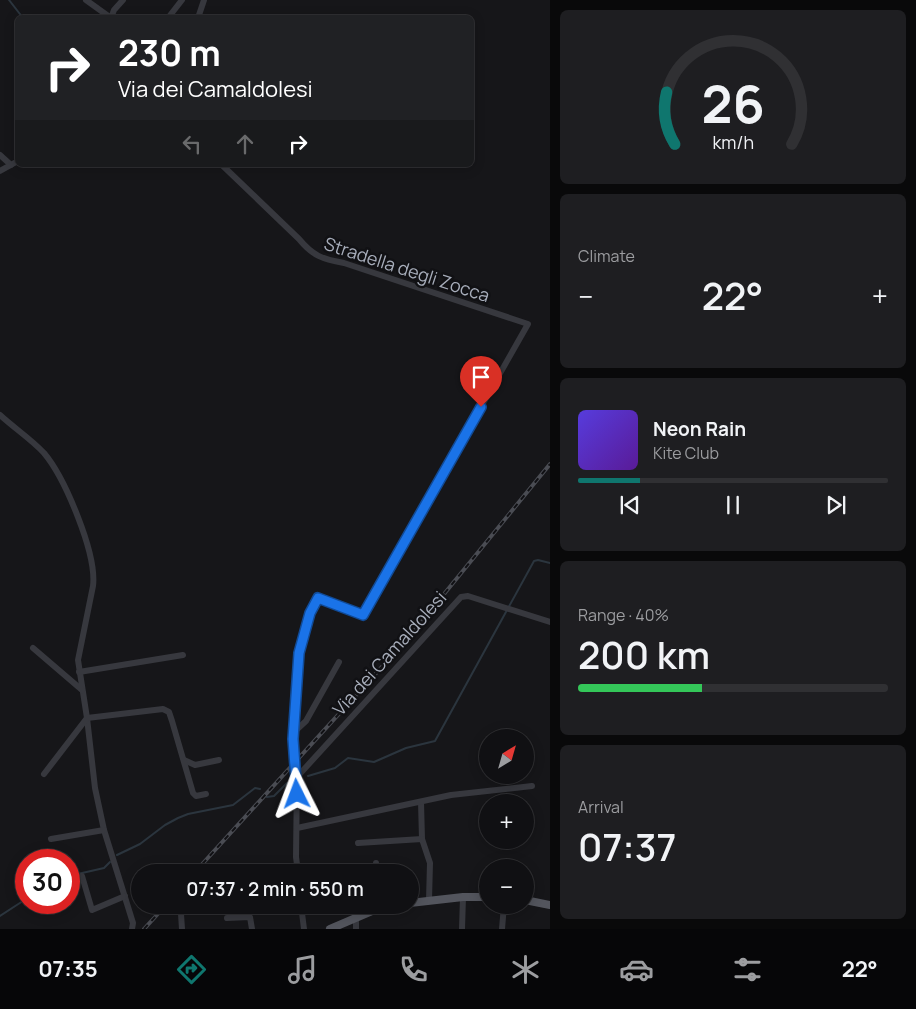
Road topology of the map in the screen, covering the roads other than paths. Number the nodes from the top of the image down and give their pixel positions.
1 (86, 0) edge
2 (123, 0) edge
3 (182, 0) edge
4 (204, 0) edge
5 (107, 15) edge
6 (112, 15) edge
7 (170, 15) edge
8 (199, 15) edge
9 (0, 155) edge
10 (15, 163) edge
11 (11, 165) junction
12 (224, 167) edge
13 (0, 172) edge
14 (0, 415) edge
15 (550, 622) edge
16 (33, 648) dead end
17 (184, 655) dead end
18 (339, 662) dead end
19 (79, 672) junction
20 (82, 690) junction
21 (87, 718) junction
22 (293, 733) junction
23 (184, 760) junction
24 (219, 760) dead end
25 (44, 774) dead end
26 (297, 777) junction
27 (532, 786) dead end
28 (206, 794) dead end
29 (421, 802) junction
30 (297, 828) junction
31 (104, 830) junction
32 (51, 839) dead end
33 (422, 839) junction
34 (358, 843) dead end
35 (298, 864) edge
36 (82, 876) dead end
37 (125, 896) junction
38 (463, 897) junction
39 (479, 897) edge
40 (429, 900) junction
41 (419, 902) edge
42 (534, 902) edge
43 (550, 905) edge
44 (181, 914) dead end
45 (302, 914) edge
46 (364, 914) edge
47 (503, 914) edge
48 (356, 917) junction
49 (227, 918) dead end
50 (132, 929) edge
51 (182, 929) edge
52 (252, 929) edge
53 (304, 929) edge
54 (330, 929) edge
55 (356, 929) edge
56 (462, 929) edge
57 (502, 929) edge

1 - 5 street
2 - 6 street
3 - 7 street
4 - 8 street
9 - 11 street
10 - 11 street
11 - 13 street
12 - 22 street, Stradella degli Zocca
14 - 19 street
15 - 26 street, Via dei Camaldolesi
16 - 20 street
17 - 19 street
18 - 22 street, Via dei Camaldolesi
19 - 20 street
20 - 21 street
21 - 23 street
21 - 25 street
21 - 31 street
22 - 26 street
23 - 24 street
23 - 28 street
26 - 30 street
27 - 29 street
29 - 30 street
29 - 33 street
30 - 35 street
31 - 32 street
31 - 37 street
33 - 34 street
33 - 40 street
36 - 37 street
37 - 50 street
38 - 39 main road
38 - 40 main road
38 - 56 street
40 - 41 main road
42 - 43 main road
44 - 51 street
45 - 53 street
46 - 48 main road
47 - 57 street
48 - 54 main road
48 - 55 street
49 - 52 street

